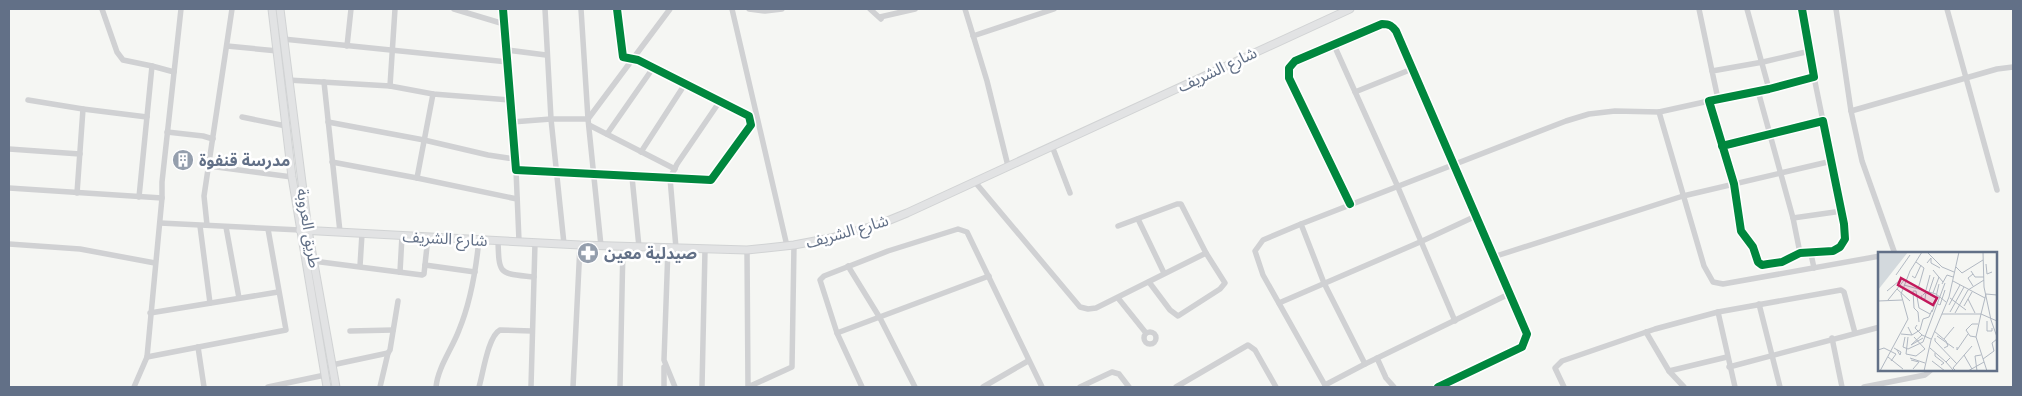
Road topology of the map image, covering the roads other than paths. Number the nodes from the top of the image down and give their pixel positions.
1 (102, 9) edge
2 (182, 9) edge
3 (232, 9) edge
4 (272, 9) edge
5 (280, 9) edge
6 (351, 9) edge
7 (396, 9) edge
8 (454, 9) edge
9 (503, 9) edge
10 (545, 9) edge
11 (581, 9) edge
12 (617, 9) edge
13 (670, 9) edge
14 (732, 9) edge
15 (749, 9) edge
16 (782, 9) edge
17 (870, 9) edge
18 (915, 9) edge
19 (965, 9) edge
20 (1054, 9) edge
21 (1350, 9) edge
22 (1698, 9) edge
23 (1747, 9) edge
24 (1802, 9) edge
25 (1836, 9) edge
26 (1947, 9) edge
27 (773, 10) edge
28 (504, 24) junction
29 (974, 36) junction
30 (283, 40) junction
31 (1334, 44) junction
32 (227, 46) junction
33 (347, 46) junction
34 (394, 50) junction
35 (507, 50) junction
36 (278, 51) junction
37 (1810, 51) junction
38 (546, 55) junction
39 (633, 60) junction
40 (508, 62) junction
41 (1762, 62) junction
42 (152, 66) junction
43 (2013, 67) edge
44 (653, 68) junction
45 (1412, 69) junction
46 (1712, 71) junction
47 (174, 72) junction
48 (1814, 77) junction
49 (1966, 78) junction
50 (288, 80) junction
51 (324, 82) junction
52 (685, 84) junction
53 (390, 86) junction
54 (1769, 89) junction
55 (1758, 91) junction
56 (1355, 92) junction
57 (433, 94) junction
58 (1718, 99) junction
59 (28, 100) dead end
60 (511, 100) junction
61 (720, 101) junction
62 (1709, 101) junction
63 (83, 109) junction
64 (1851, 110) junction
65 (1659, 112) junction
66 (148, 116) junction
67 (242, 117) dead end
68 (551, 119) junction
69 (328, 122) junction
70 (512, 122) junction
71 (588, 122) junction
72 (1823, 122) junction
73 (286, 126) junction
74 (168, 132) junction
75 (607, 134) junction
76 (1771, 134) junction
77 (213, 139) junction
78 (424, 140) junction
79 (1052, 146) junction
80 (1722, 146) junction
81 (9, 149) edge
82 (641, 152) junction
83 (80, 154) junction
84 (514, 158) junction
85 (1832, 161) junction
86 (332, 162) junction
87 (1453, 164) junction
88 (208, 166) junction
89 (1008, 166) junction
90 (675, 169) junction
91 (516, 170) junction
92 (1780, 172) junction
93 (557, 174) junction
94 (594, 175) junction
95 (632, 176) junction
96 (292, 177) junction
97 (417, 178) junction
98 (670, 178) junction
99 (975, 182) junction
100 (1734, 184) junction
101 (1398, 185) junction
102 (9, 188) edge
103 (1997, 190) dead end
104 (78, 193) junction
105 (1070, 193) dead end
106 (1683, 196) junction
107 (138, 197) junction
108 (162, 198) junction
109 (517, 199) junction
110 (1350, 204) junction
111 (1842, 211) junction
112 (1476, 216) junction
113 (1793, 218) junction
114 (1138, 219) junction
115 (160, 223) junction
116 (1301, 224) junction
117 (200, 226) junction
118 (207, 226) junction
119 (1118, 226) dead end
120 (226, 227) junction
121 (268, 229) junction
122 (300, 230) junction
123 (308, 230) junction
124 (340, 232) junction
125 (362, 234) junction
126 (402, 236) junction
127 (428, 237) junction
128 (479, 240) junction
129 (498, 240) junction
130 (519, 241) junction
131 (1420, 242) junction
132 (535, 243) junction
133 (9, 244) edge
134 (564, 244) junction
135 (580, 245) junction
136 (601, 246) junction
137 (623, 246) junction
138 (791, 246) junction
139 (639, 247) junction
140 (668, 248) junction
141 (676, 248) junction
142 (705, 250) junction
143 (747, 250) junction
144 (1895, 252) edge
145 (1206, 253) junction
146 (1800, 253) junction
147 (1811, 254) junction
148 (1878, 256) edge
149 (1493, 257) junction
150 (313, 260) junction
151 (155, 263) junction
152 (425, 265) junction
153 (360, 266) junction
154 (848, 266) junction
155 (1814, 268) junction
156 (400, 272) junction
157 (475, 272) junction
158 (1164, 273) junction
159 (989, 276) junction
160 (534, 277) junction
161 (1149, 282) junction
162 (1324, 283) junction
163 (278, 292) junction
164 (1509, 294) junction
165 (239, 298) junction
166 (1118, 298) junction
167 (398, 300) dead end
168 (210, 303) junction
169 (1279, 303) junction
170 (1759, 304) junction
171 (1718, 312) junction
172 (150, 313) junction
173 (880, 318) junction
174 (1455, 321) junction
175 (1878, 327) edge
176 (394, 330) junction
177 (532, 331) junction
178 (350, 332) dead end
179 (1646, 332) junction
180 (837, 333) junction
181 (1146, 333) dead end
182 (1855, 333) junction
183 (1832, 338) junction
184 (198, 347) junction
185 (388, 353) junction
186 (1727, 356) junction
187 (1771, 356) junction
188 (147, 357) junction
189 (1377, 358) junction
190 (664, 360) junction
191 (1028, 362) junction
192 (1365, 364) junction
193 (332, 365) junction
194 (1729, 366) junction
195 (1669, 371) junction
196 (1930, 371) edge
197 (325, 375) junction
198 (1326, 386) edge
199 (134, 387) edge
200 (204, 387) edge
201 (268, 387) edge
202 (327, 387) edge
203 (336, 387) edge
204 (380, 387) edge
205 (436, 387) edge
206 (479, 387) edge
207 (531, 387) edge
208 (572, 387) edge
209 (620, 387) edge
210 (664, 387) edge
211 (675, 387) edge
212 (702, 387) edge
213 (862, 387) edge
214 (915, 387) edge
215 (983, 387) edge
216 (1042, 387) edge
217 (1080, 387) edge
218 (1129, 387) edge
219 (1176, 387) edge
220 (1276, 387) edge
221 (1394, 387) edge
222 (1438, 387) edge
223 (1564, 387) edge
224 (1684, 387) edge
225 (1735, 387) edge
226 (1780, 387) edge
227 (1842, 387) edge
228 (1864, 387) edge

1 - 42 street
2 - 47 street
3 - 32 street
4 - 36 main road
5 - 30 main road, طريق العروبة
6 - 33 street
7 - 34 street
8 - 28 street
9 - 28 street
10 - 38 street
11 - 71 street
12 - 39 street
13 - 39 street
14 - 138 street
15 - 27 street
16 - 27 street
17 - 18 street
19 - 29 street
20 - 29 street
21 - 79 main road, شارع الشريف
22 - 46 street
23 - 41 street
24 - 37 street
25 - 64 street
26 - 49 street
28 - 35 street
29 - 89 street
30 - 33 street
30 - 50 main road, طريق العروبة
31 - 45 street
31 - 56 street
31 - 110 street
32 - 36 street
32 - 77 street
33 - 34 street
34 - 40 street
34 - 53 street
35 - 38 street
35 - 40 street
36 - 73 main road
37 - 41 street
37 - 48 street
38 - 68 street
39 - 44 street
39 - 71 street
40 - 60 street
41 - 46 street
41 - 54 street
42 - 47 street
42 - 66 street
43 - 49 street
44 - 52 street
44 - 75 street
45 - 56 street
45 - 87 street
46 - 58 street
47 - 74 street
48 - 54 street
48 - 72 street
49 - 64 street
49 - 103 street
50 - 51 street
50 - 123 main road, طريق العروبة
51 - 53 street
51 - 69 street
52 - 61 street
52 - 82 street
53 - 57 street
54 - 55 street
55 - 58 street
55 - 76 street
56 - 101 street
57 - 60 street
57 - 78 street
58 - 62 street
59 - 63 street
60 - 70 street
61 - 90 street
61 - 98 street
62 - 65 street
62 - 80 street
63 - 66 street
63 - 83 street
64 - 144 street
65 - 87 street
65 - 106 street
66 - 107 street
67 - 73 street
68 - 70 street
68 - 71 street
68 - 93 street
69 - 78 street
69 - 86 street
70 - 84 street
71 - 75 street
71 - 94 street
72 - 76 street
72 - 85 street
73 - 96 main road
74 - 77 street
74 - 108 street
75 - 82 street
76 - 80 street
76 - 92 street
77 - 88 street
78 - 84 street
78 - 97 street
79 - 89 main road, شارع الشريف
79 - 105 street
80 - 100 street
81 - 83 street
82 - 90 street
83 - 104 street
84 - 91 street
85 - 92 street
85 - 111 street
86 - 97 street
86 - 124 street
87 - 101 street
87 - 112 street
88 - 96 street
88 - 118 street
89 - 99 main road, شارع الشريف
90 - 98 street
91 - 93 street
91 - 109 street
92 - 100 street
92 - 113 street
93 - 94 street
93 - 134 street
94 - 95 street
94 - 136 street
95 - 98 street
95 - 139 street
96 - 122 main road
97 - 109 street
98 - 141 street
99 - 138 main road, شارع الشريف
99 - 166 street
100 - 106 street
100 - 146 street
101 - 110 street
101 - 131 street
102 - 104 street
104 - 107 street
106 - 149 street
106 - 155 street
107 - 108 street
108 - 115 street
109 - 130 street
110 - 116 street
111 - 113 street
111 - 147 street
112 - 131 street
112 - 149 street
113 - 146 street
114 - 119 street
114 - 145 street
114 - 158 street
115 - 117 street
115 - 151 street
116 - 162 street
116 - 169 street
117 - 118 street
117 - 168 street
118 - 120 street
120 - 121 street
120 - 165 street
121 - 122 street
121 - 163 street
122 - 123 main road, شارع الشريف
122 - 197 main road
123 - 124 main road, شارع الشريف
123 - 150 main road, طريق العروبة
124 - 125 main road, شارع الشريف
125 - 126 main road, شارع الشريف
125 - 153 street
126 - 127 main road, شارع الشريف
126 - 156 street
127 - 128 main road, شارع الشريف
127 - 152 street
128 - 129 main road, شارع الشريف
128 - 157 street
129 - 130 main road, شارع الشريف
129 - 160 street
130 - 132 main road, شارع الشريف
131 - 162 street
131 - 174 street
132 - 134 main road, شارع الشريف
132 - 160 street
133 - 151 street
134 - 135 main road, شارع الشريف
135 - 136 main road, شارع الشريف
135 - 208 street
136 - 137 main road, شارع الشريف
137 - 139 main road, شارع الشريف
137 - 209 street
138 - 143 main road, شارع الشريف
138 - 143 street
139 - 140 main road, شارع الشريف
140 - 141 main road, شارع الشريف
140 - 190 street
141 - 142 main road, شارع الشريف
142 - 143 main road, شارع الشريف
142 - 212 street
145 - 158 street
145 - 161 street
146 - 147 street
147 - 155 street
148 - 155 street
149 - 164 street
150 - 153 street
150 - 193 main road, طريق العروبة
151 - 172 street
152 - 156 street
152 - 157 street
153 - 156 street
154 - 159 street
154 - 173 street
154 - 180 street
157 - 205 street
158 - 161 street
159 - 173 street
159 - 191 street
160 - 177 street
161 - 166 street
162 - 169 street
162 - 192 street
163 - 165 street
163 - 184 street
164 - 174 street
164 - 222 street
165 - 168 street
166 - 181 street
167 - 176 street
168 - 172 street
169 - 198 street
170 - 171 street
170 - 182 street
170 - 187 street
171 - 179 street
171 - 186 street
172 - 188 street
173 - 180 street
173 - 214 street
174 - 189 street
175 - 182 street
176 - 178 street
176 - 185 street
177 - 206 street
177 - 207 street
179 - 195 street
179 - 223 street
180 - 213 street
182 - 183 street
183 - 187 street
183 - 227 street
184 - 188 street
184 - 200 street
185 - 193 street
185 - 204 street
186 - 194 street
186 - 195 street
187 - 194 street
187 - 226 street
188 - 199 street
189 - 192 street
189 - 221 street
190 - 210 street
190 - 211 street
191 - 215 street
191 - 216 street
192 - 198 street
193 - 203 main road, طريق العروبة
194 - 225 street
195 - 224 street
196 - 228 street
197 - 201 street
197 - 202 main road
217 - 218 street
219 - 220 street

